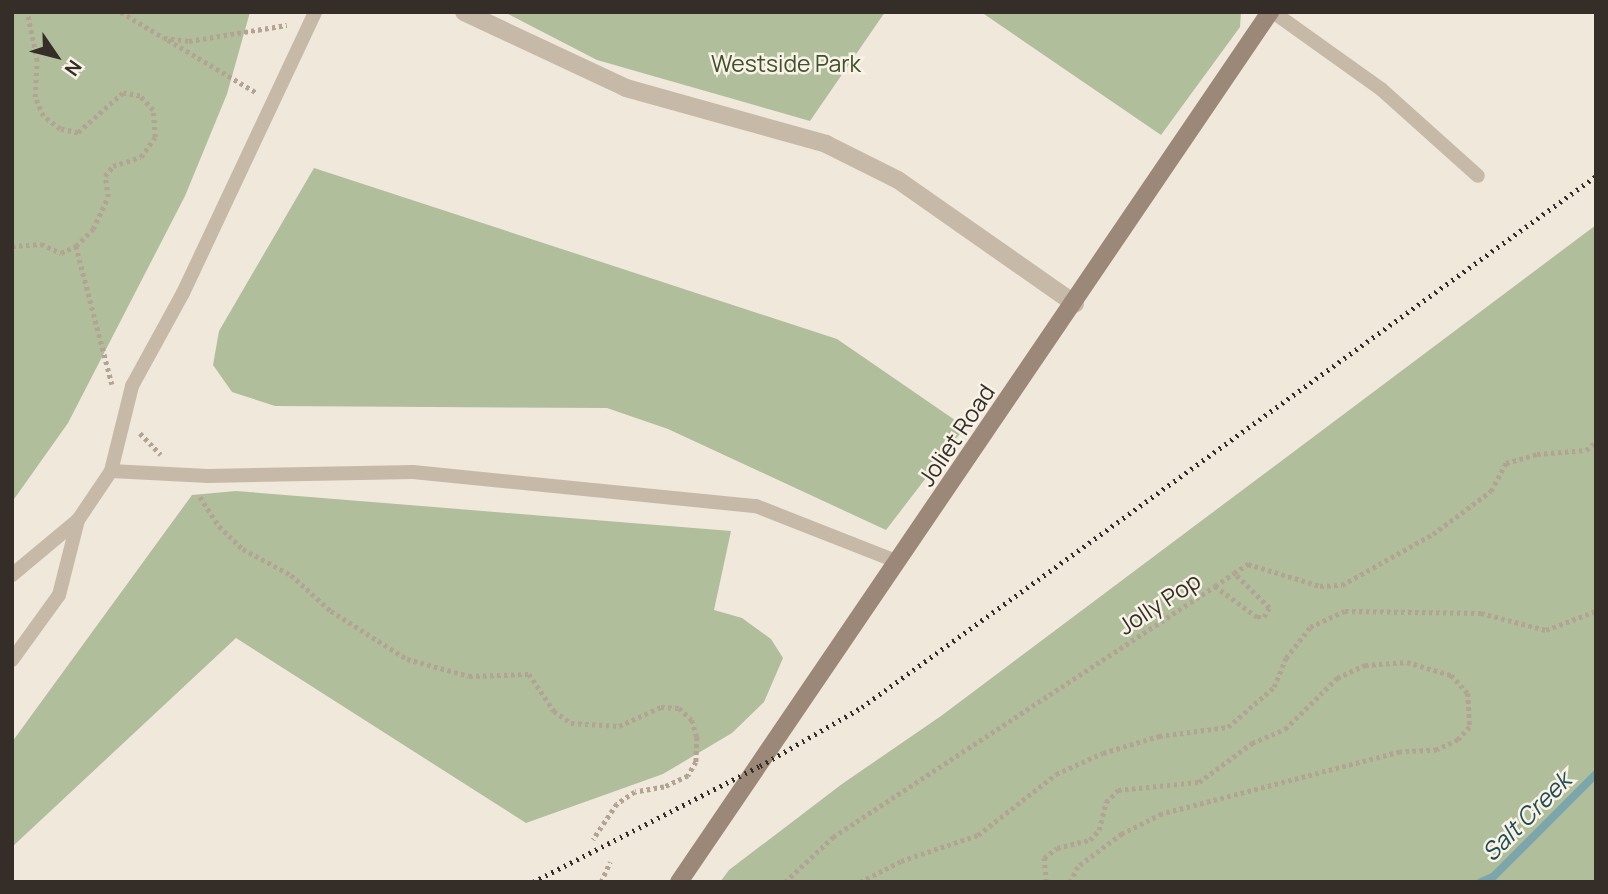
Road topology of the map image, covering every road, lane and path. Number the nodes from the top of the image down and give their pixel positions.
1 (27, 12) edge
2 (121, 12) edge
3 (464, 12) edge
4 (1271, 12) edge
5 (314, 16) edge
6 (164, 38) junction
7 (273, 103) junction
8 (1478, 176) dead end
9 (12, 246) edge
10 (76, 246) junction
11 (1075, 304) junction
12 (125, 416) junction
13 (1596, 442) edge
14 (111, 471) junction
15 (180, 474) junction
16 (78, 520) junction
17 (898, 562) junction
18 (1234, 573) junction
19 (12, 575) edge
20 (1215, 586) junction
21 (1596, 611) edge
22 (12, 660) edge
23 (593, 840) dead end
24 (610, 862) dead end
25 (601, 882) edge
26 (679, 882) edge
27 (785, 882) edge
28 (860, 882) edge
29 (1046, 882) edge
30 (1070, 882) edge

1 - 10 path
2 - 6 path
3 - 11 street
4 - 8 lane
4 - 11 main road, Joliet Road
5 - 6 path
5 - 7 lane
6 - 7 path
7 - 12 lane
9 - 10 path
10 - 12 path
11 - 17 main road, Joliet Road
12 - 14 lane
12 - 15 path
13 - 18 path, Jolly Pop
14 - 15 lane
14 - 16 lane
15 - 17 lane
15 - 23 path
16 - 19 lane
16 - 22 lane
17 - 26 main road, Joliet Road
18 - 20 path
18 - 20 path, Jolly Pop
20 - 27 path, Jolly Pop
21 - 28 path
24 - 25 path
29 - 30 path

